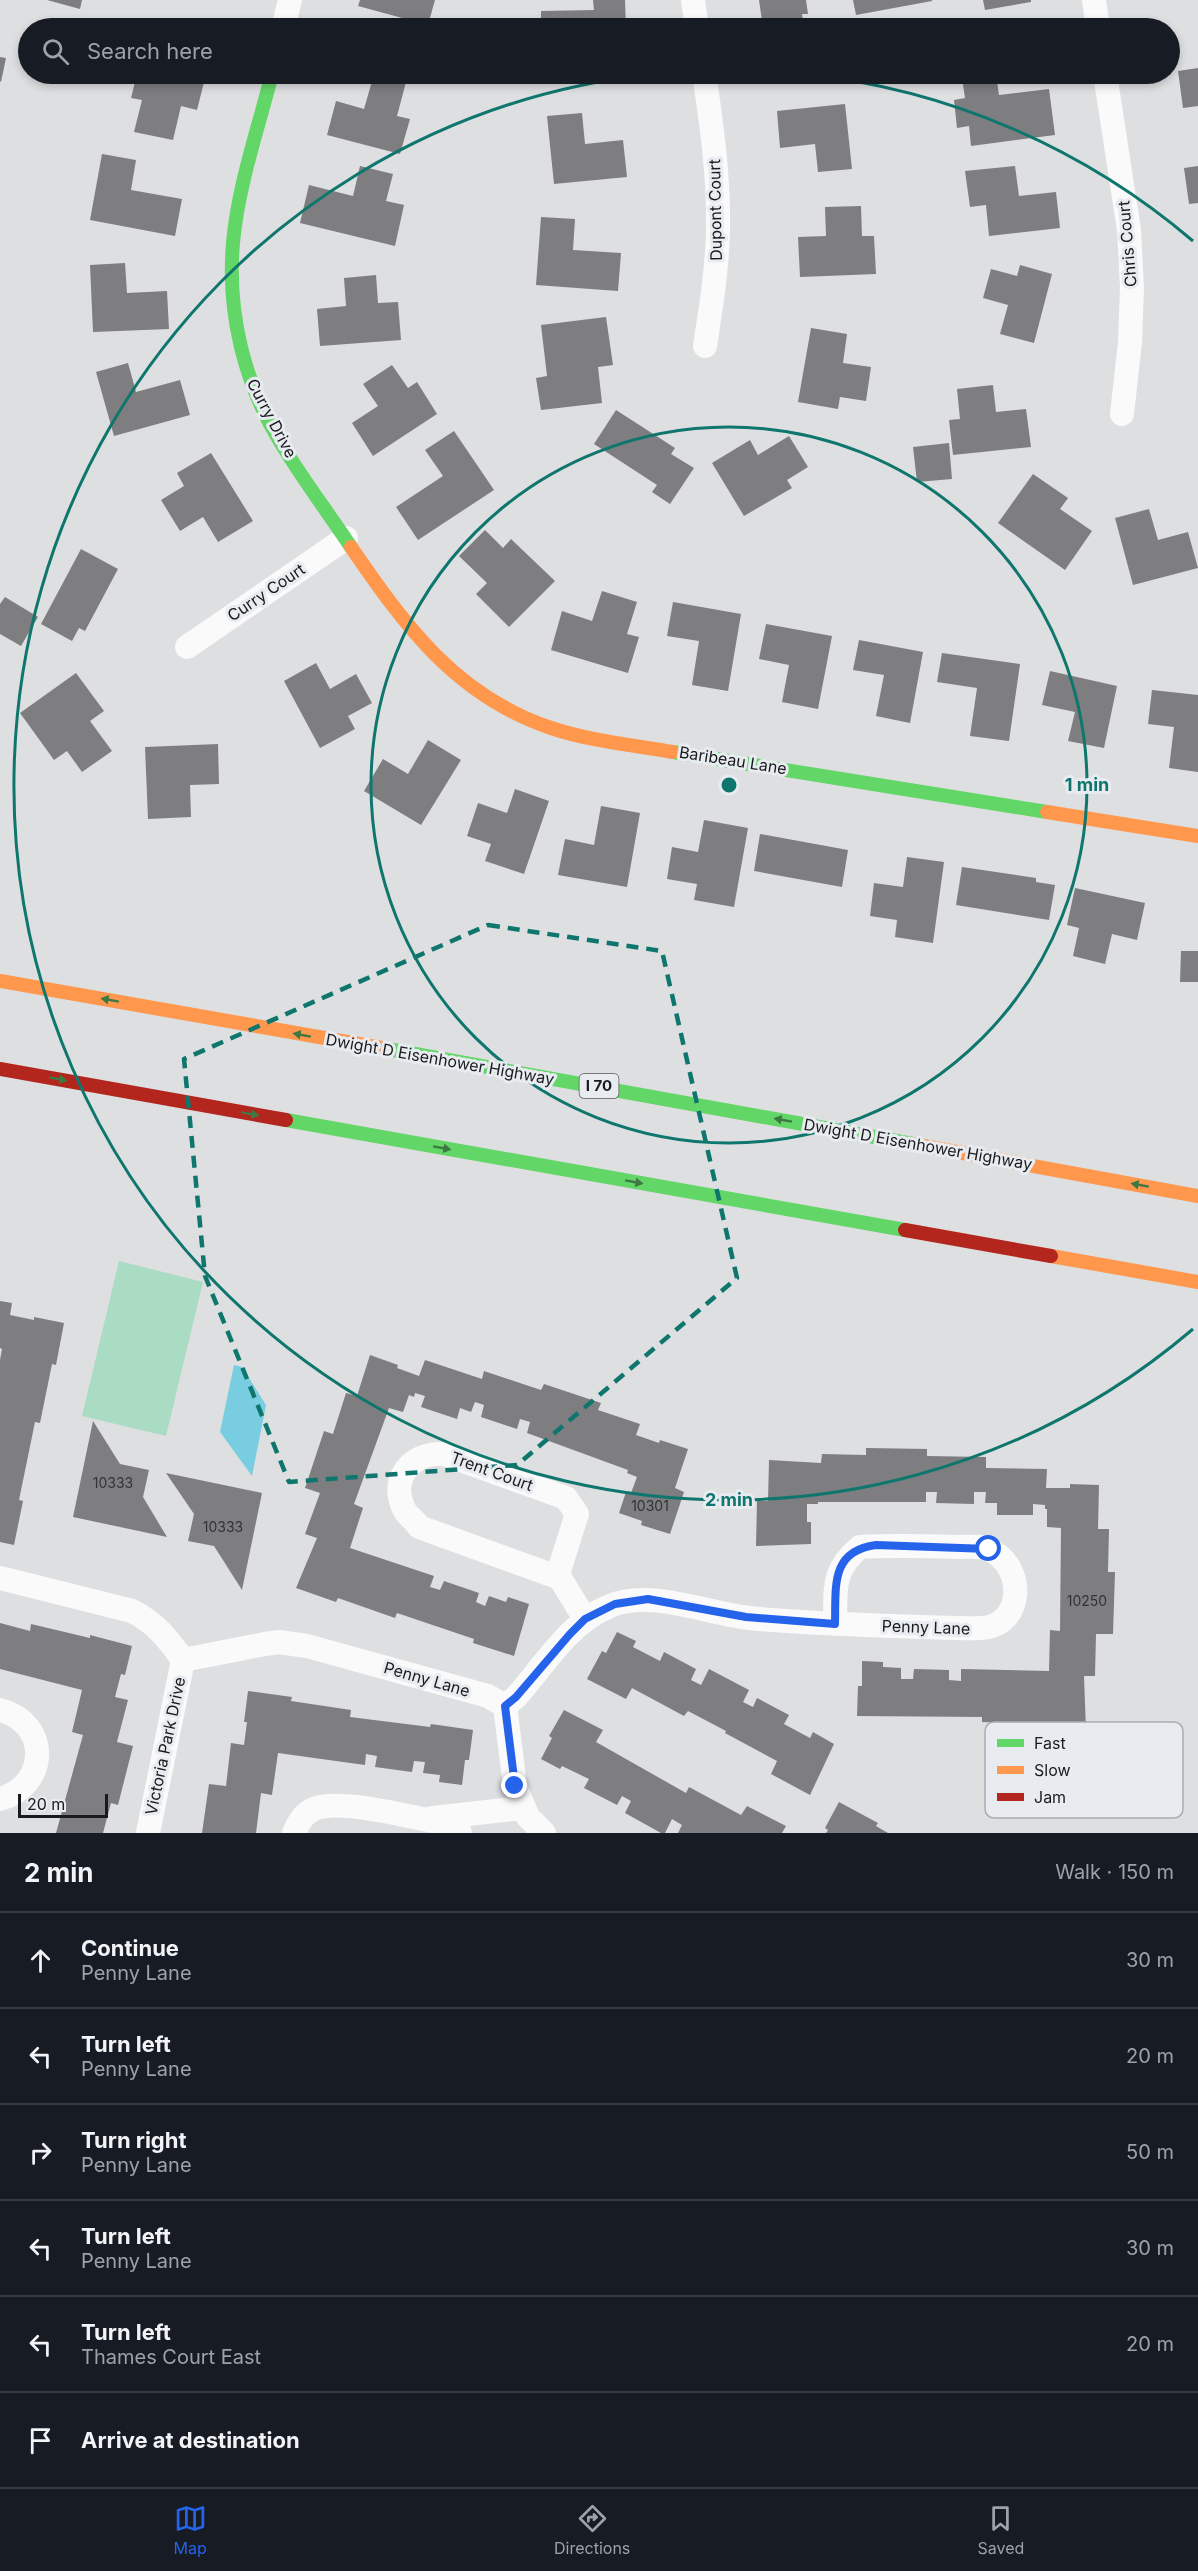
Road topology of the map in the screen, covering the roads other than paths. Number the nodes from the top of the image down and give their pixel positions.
1 (290, 0) edge
2 (693, 0) edge
3 (1094, 0) edge
4 (286, 18) edge
5 (696, 18) edge
6 (1097, 18) edge
7 (269, 84) edge
8 (705, 84) edge
9 (1107, 84) edge
10 (705, 346) dead end
11 (1122, 414) dead end
12 (345, 538) junction
13 (187, 647) dead end
14 (1198, 836) edge
15 (0, 981) edge
16 (0, 1069) edge
17 (1198, 1196) edge
18 (1198, 1282) edge
19 (557, 1576) junction
20 (0, 1578) edge
21 (585, 1619) junction
22 (835, 1624) junction
23 (183, 1660) junction
24 (505, 1706) junction
25 (0, 1710) edge
26 (0, 1799) edge
27 (523, 1808) junction
28 (421, 1819) junction
29 (148, 1833) edge
30 (294, 1833) edge
31 (460, 1833) edge
32 (544, 1833) edge

1 - 4 street
2 - 5 street
3 - 6 street
7 - 12 main road, Curry Drive
8 - 10 street, Dupont Court
9 - 11 street, Chris Court
12 - 13 street, Curry Court
12 - 14 main road, Baribeau Lane
17 -> 15 main road, Dwight D Eisenhower Highway / I 70
16 -> 18 main road
19 - 19 street, Trent Court
19 - 21 street
20 - 23 street
21 - 22 street, Penny Lane
21 - 24 street, Penny Lane
22 - 22 street, Penny Lane
23 - 24 street, Penny Lane
23 - 29 street, Victoria Park Drive
24 - 27 street
25 - 26 street
27 - 28 street
27 - 32 street
28 - 30 street
28 - 31 street

